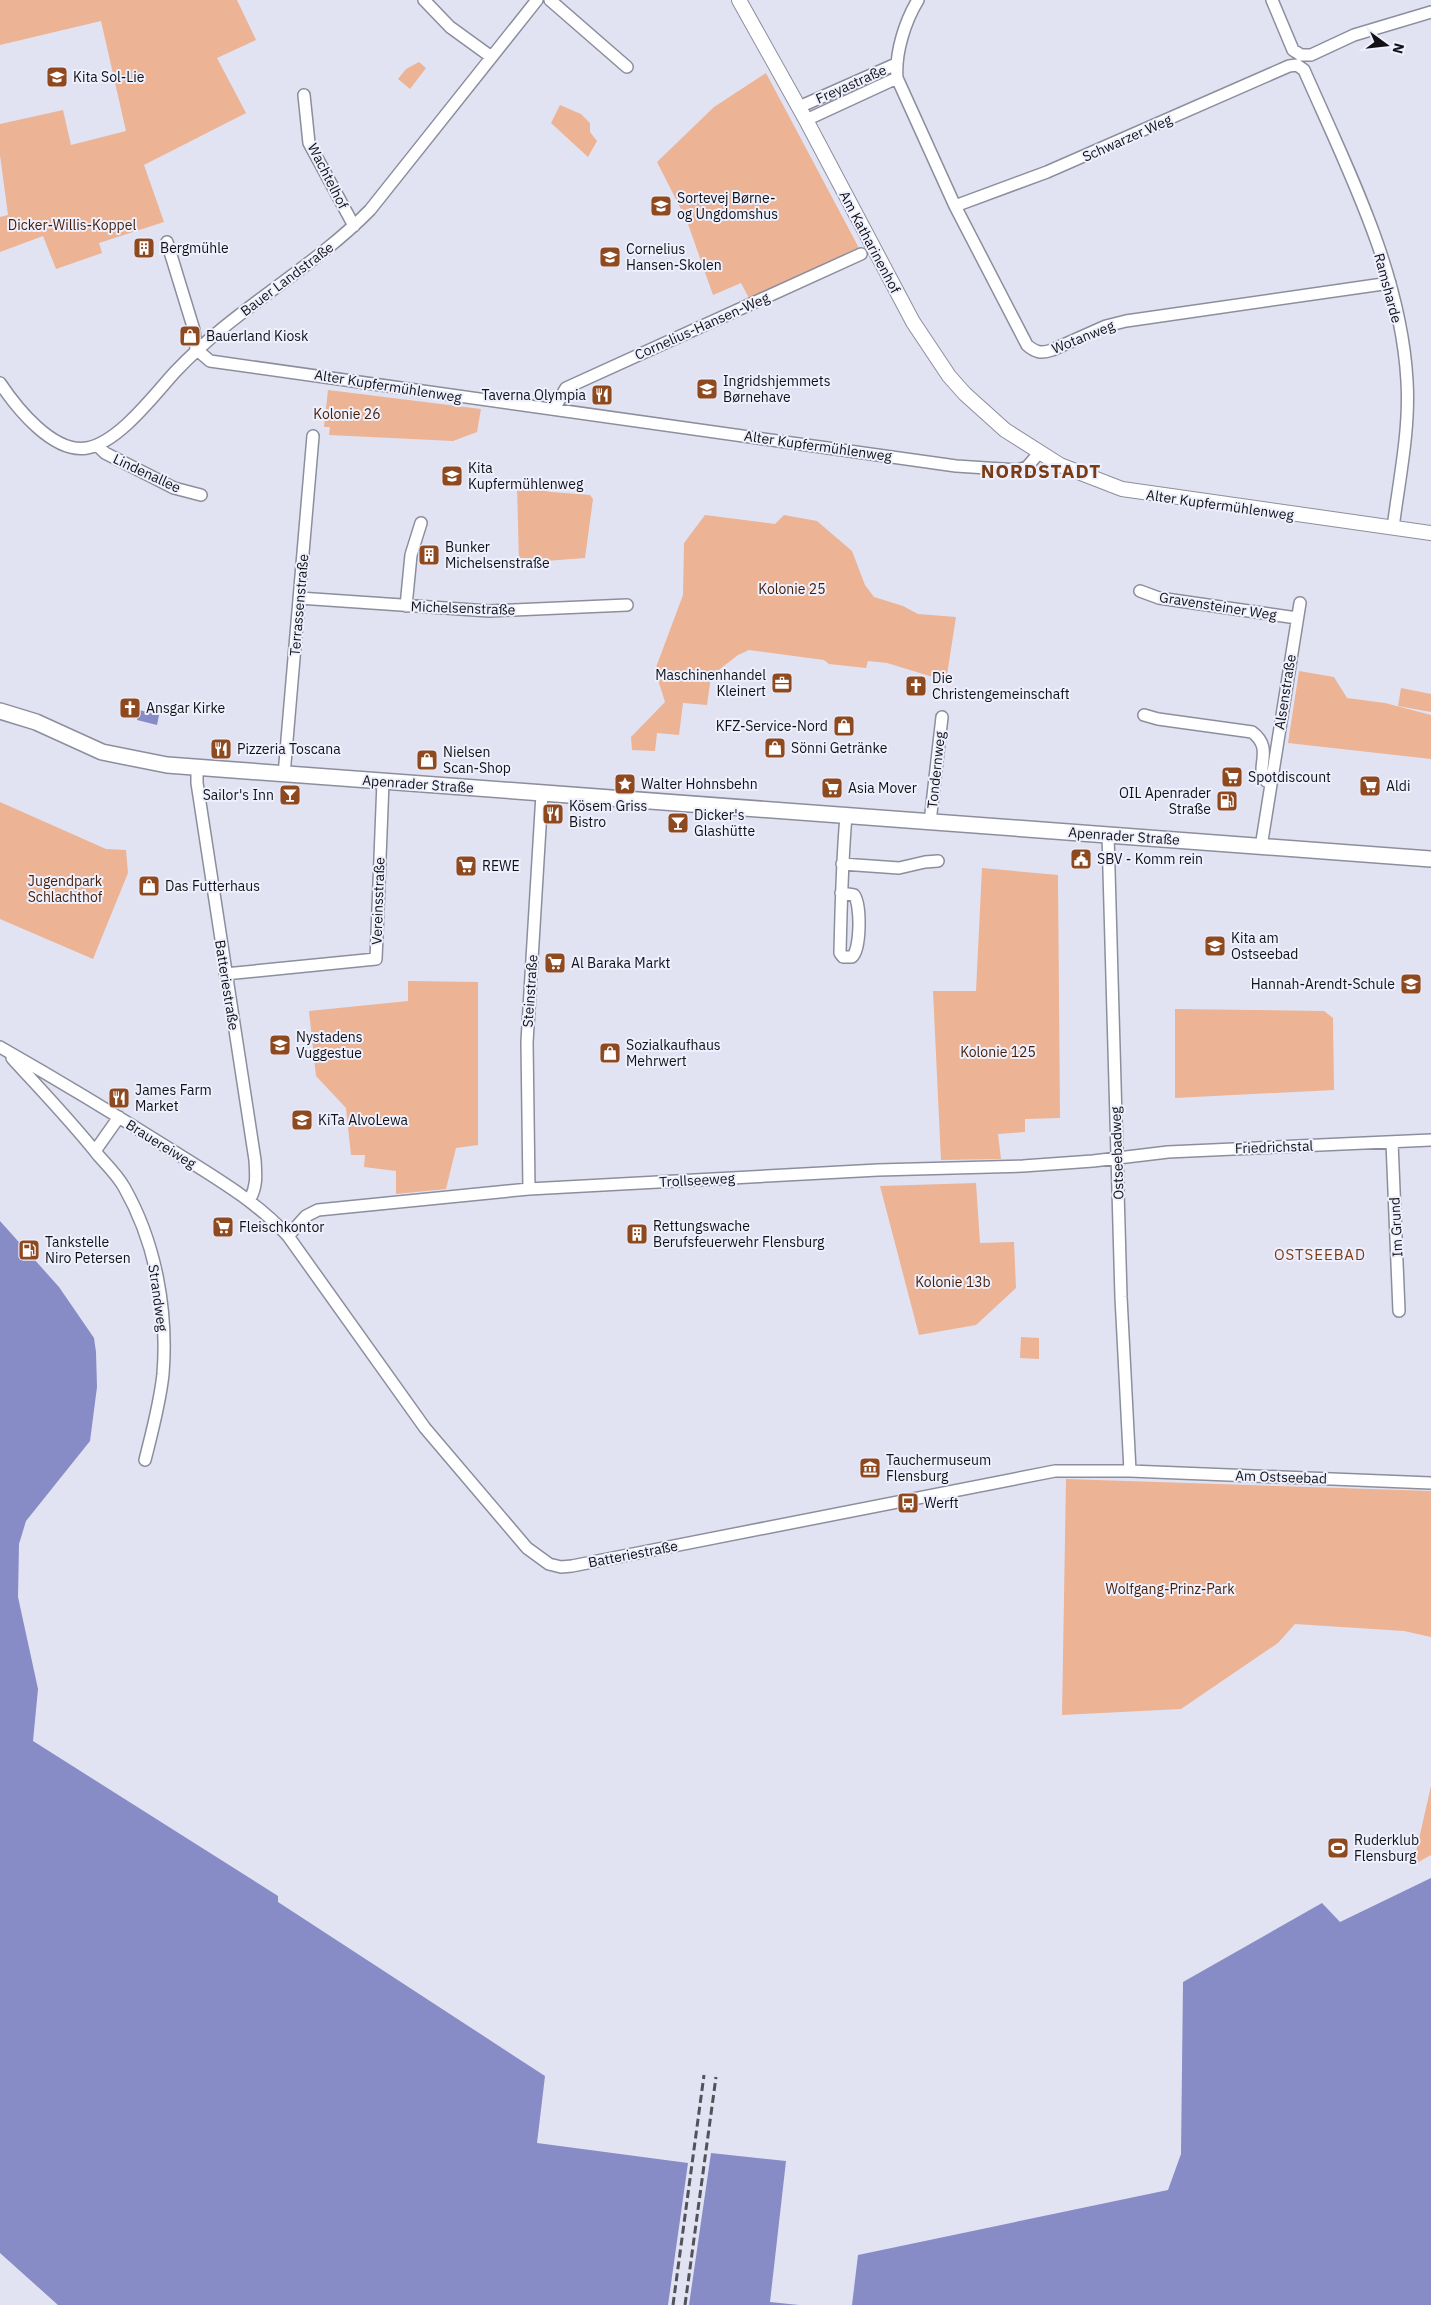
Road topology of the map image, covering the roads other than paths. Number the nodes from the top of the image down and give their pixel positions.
1 (424, 0) edge
2 (537, 0) edge
3 (550, 0) edge
4 (739, 0) edge
5 (918, 0) edge
6 (1272, 0) edge
7 (1431, 12) edge
8 (490, 56) junction
9 (1299, 60) junction
10 (896, 64) junction
11 (627, 67) dead end
12 (897, 78) junction
13 (304, 95) dead end
14 (802, 114) junction
15 (955, 206) junction
16 (354, 226) junction
17 (166, 242) dead end
18 (861, 254) dead end
19 (1390, 283) junction
20 (196, 349) junction
21 (0, 383) edge
22 (554, 409) junction
23 (313, 436) dead end
24 (97, 445) junction
25 (1038, 453) junction
26 (201, 495) dead end
27 (421, 523) dead end
28 (1393, 528) junction
29 (1431, 534) edge
30 (1140, 591) dead end
31 (299, 598) junction
32 (1300, 602) dead end
33 (406, 606) junction
34 (627, 606) dead end
35 (1297, 618) junction
36 (0, 711) edge
37 (1144, 715) dead end
38 (942, 717) dead end
39 (197, 768) junction
40 (284, 775) junction
41 (383, 782) junction
42 (1271, 782) junction
43 (542, 794) junction
44 (846, 816) junction
45 (930, 822) junction
46 (1108, 835) junction
47 (1261, 846) junction
48 (1431, 859) edge
49 (938, 861) dead end
50 (842, 864) junction
51 (841, 893) junction
52 (225, 974) junction
53 (2, 1049) edge
54 (119, 1117) junction
55 (1431, 1140) edge
56 (1392, 1142) junction
57 (95, 1151) junction
58 (1117, 1157) junction
59 (529, 1189) junction
60 (250, 1200) junction
61 (288, 1236) junction
62 (1399, 1311) dead end
63 (145, 1460) dead end
64 (1130, 1471) junction
65 (1431, 1483) edge

1 - 8 street
2 - 8 street, Bauer Landstraße
3 - 11 street
4 - 14 street, Am Katharinenhof
5 - 10 street, Freyastraße
6 - 9 street, Ramsharde
7 - 9 street, Schwarzer Weg
8 - 16 street, Bauer Landstraße
9 - 15 street, Schwarzer Weg
9 - 19 street, Ramsharde
10 - 12 street, Wotanweg
10 - 14 street, Freyastraße
12 - 14 street, Freyastraße
12 - 15 street, Wotanweg
13 - 16 street, Wachtelhof
14 - 25 street, Am Katharinenhof
15 - 19 street, Wotanweg
16 - 20 street, Bauer Landstraße
17 - 20 street
18 - 22 street, Cornelius-Hansen-Weg
19 - 28 street, Ramsharde
20 - 22 street, Alter Kupfermühlenweg
20 - 24 street, Bauer Landstraße
21 - 24 street
22 - 25 street, Alter Kupfermühlenweg
23 - 31 street, Terrassenstraße
24 - 26 street, Lindenallee
25 - 28 street, Alter Kupfermühlenweg
27 - 33 street
28 - 29 street, Alter Kupfermühlenweg
30 - 35 street, Gravensteiner Weg
31 - 33 street, Michelsenstraße
31 - 40 street, Terrassenstraße
32 - 35 street, Alsenstraße
33 - 34 street, Michelsenstraße
35 - 42 street, Alsenstraße
36 - 39 main road, Apenrader Straße
37 - 42 street, Alsenstraße
38 - 45 street, Tondernweg
39 - 40 main road, Apenrader Straße
39 - 52 street, Batteriestraße
40 - 41 main road, Apenrader Straße
41 - 43 main road, Apenrader Straße
41 - 52 street, Vereinsstraße
42 - 47 street, Alsenstraße
43 - 44 main road, Apenrader Straße
43 - 59 street, Steinstraße
44 - 45 main road, Apenrader Straße
44 - 50 street
45 - 46 main road, Apenrader Straße
46 - 47 main road, Apenrader Straße
46 - 58 street, Ostseebadweg
47 - 48 main road, Apenrader Straße
49 - 50 street
50 - 51 street
51 - 51 street
52 - 60 street, Batteriestraße
53 - 54 street, Brauereiweg
53 - 57 street, Strandweg
54 - 57 street
54 - 60 street, Brauereiweg
55 - 56 street, Friedrichstal
56 - 58 street, Friedrichstal
56 - 62 street, Im Grund
57 - 63 street, Strandweg
58 - 59 street, Trollseeweg
58 - 64 street, Ostseebadweg
59 - 61 street, Trollseeweg
60 - 61 street, Brauereiweg
61 - 64 street, Batteriestraße
64 - 65 street, Am Ostseebad

